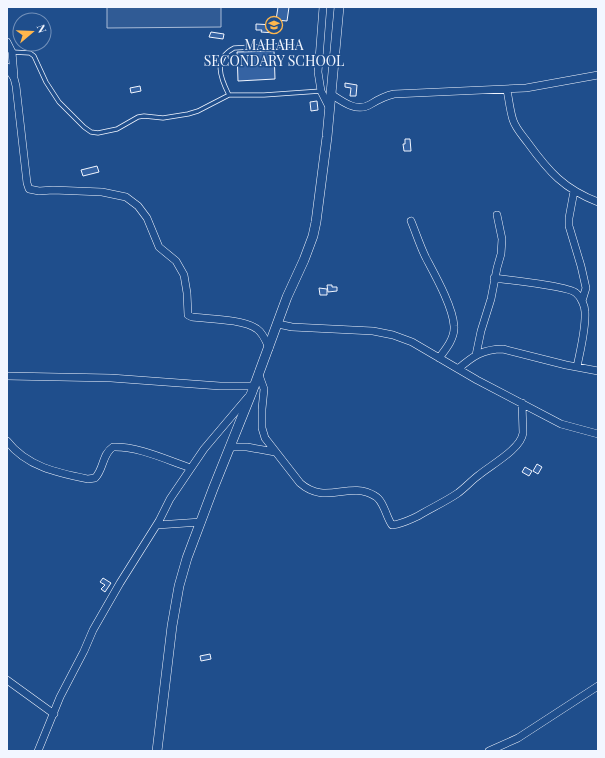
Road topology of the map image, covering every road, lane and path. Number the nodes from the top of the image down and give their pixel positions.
1 (323, 7) edge
2 (339, 7) edge
3 (7, 42) edge
4 (292, 45) dead end
5 (12, 52) junction
6 (7, 67) edge
7 (598, 75) edge
8 (14, 78) junction
9 (507, 90) junction
10 (321, 91) junction
11 (331, 94) junction
12 (229, 95) junction
13 (330, 107) junction
14 (574, 192) junction
15 (598, 202) edge
16 (497, 215) dead end
17 (411, 221) dead end
18 (494, 278) junction
19 (582, 302) junction
20 (278, 324) junction
21 (269, 348) junction
22 (476, 355) junction
23 (439, 358) junction
24 (577, 368) junction
25 (458, 369) junction
26 (598, 371) edge
27 (259, 375) junction
28 (7, 376) edge
29 (254, 389) junction
30 (522, 403) junction
31 (598, 434) edge
32 (7, 441) edge
33 (230, 447) junction
34 (275, 452) junction
35 (191, 468) junction
36 (201, 522) junction
37 (157, 525) junction
38 (7, 680) edge
39 (598, 686) edge
40 (54, 714) junction
41 (38, 751) edge
42 (157, 751) edge
43 (489, 751) edge

1 - 10 street
2 - 11 main road
3 - 5 street
4 - 12 lane
5 - 8 street
5 - 12 lane
6 - 8 street
7 - 9 street
8 - 21 street
9 - 11 street
9 - 14 street
10 - 12 lane
10 - 13 street
11 - 13 main road
13 - 20 main road
14 - 15 street
14 - 19 street
16 - 18 street
17 - 23 street
18 - 19 street
18 - 22 street
19 - 24 street
20 - 21 main road
20 - 23 street
21 - 27 main road
22 - 24 street
22 - 25 street
23 - 25 street
24 - 26 street
25 - 30 street
27 - 29 main road
27 - 34 street
28 - 29 street
29 - 33 main road
29 - 35 street
30 - 31 street
30 - 34 street
32 - 35 street
33 - 34 street
33 - 36 main road
35 - 37 street
36 - 37 street
36 - 42 main road
37 - 40 street
38 - 40 street
39 - 43 street
40 - 41 street

